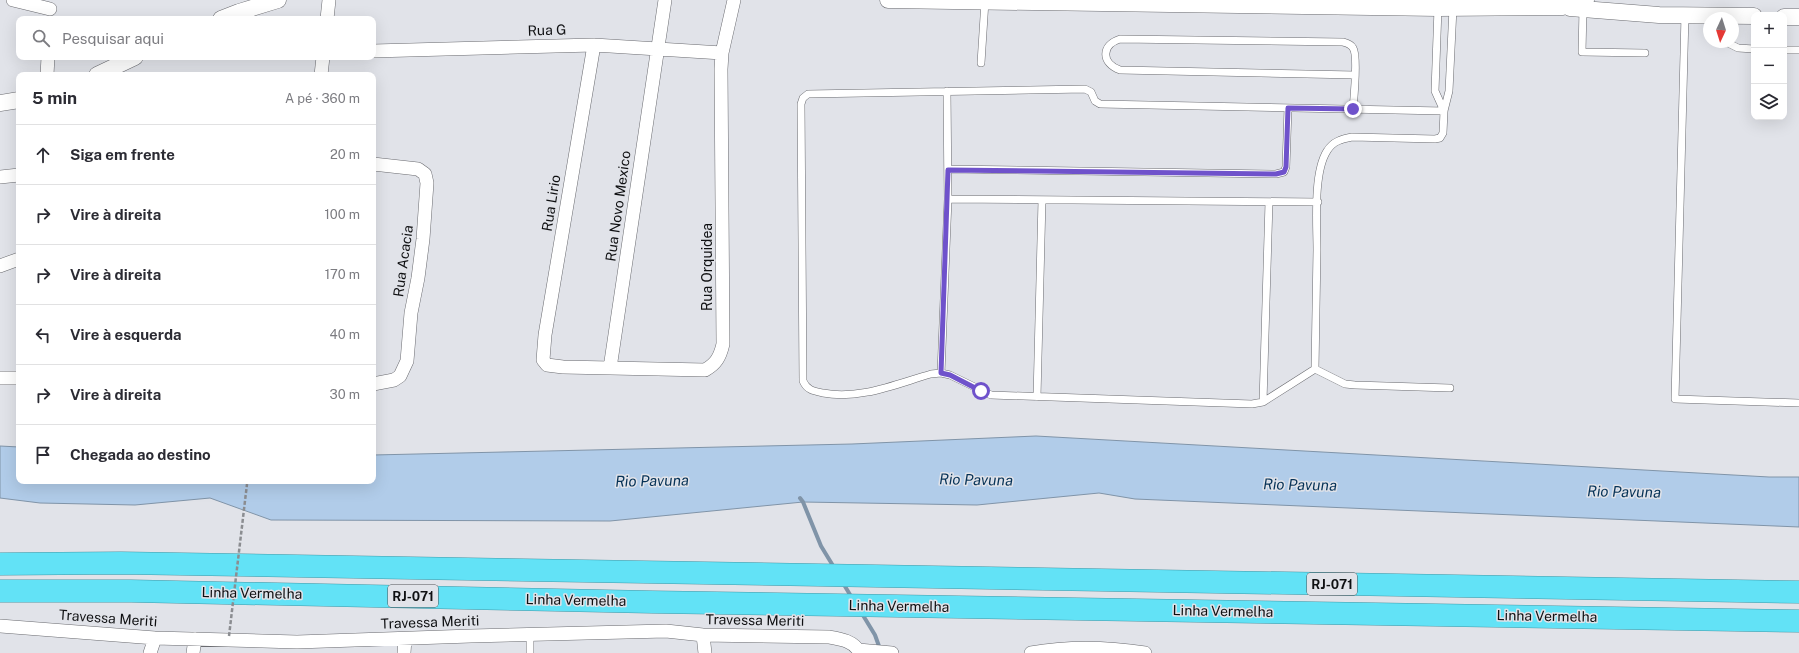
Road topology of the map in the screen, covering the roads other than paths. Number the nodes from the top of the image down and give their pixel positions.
1 (12, 0) edge
2 (278, 0) edge
3 (330, 0) edge
4 (664, 0) edge
5 (734, 0) edge
6 (888, 0) edge
7 (985, 1) junction
8 (1181, 2) edge
9 (1211, 2) edge
10 (1584, 4) edge
11 (1445, 8) junction
12 (50, 9) edge
13 (1685, 15) junction
14 (228, 16) edge
15 (327, 16) edge
16 (1703, 16) edge
17 (1739, 16) edge
18 (1751, 16) edge
19 (1787, 17) edge
20 (1799, 17) edge
21 (594, 45) junction
22 (657, 48) junction
23 (1738, 48) edge
24 (1751, 49) edge
25 (1787, 50) edge
26 (1799, 50) edge
27 (376, 51) edge
28 (722, 53) junction
29 (1645, 53) dead end
30 (48, 60) edge
31 (129, 60) edge
32 (981, 63) dead end
33 (47, 72) edge
34 (103, 72) edge
35 (1355, 75) junction
36 (947, 91) junction
37 (16, 100) edge
38 (0, 103) edge
39 (1288, 108) junction
40 (1353, 109) junction
41 (1444, 111) junction
42 (376, 164) edge
43 (948, 170) junction
44 (16, 175) edge
45 (0, 177) edge
46 (948, 199) junction
47 (1042, 200) junction
48 (1269, 202) junction
49 (1318, 202) junction
50 (16, 259) edge
51 (0, 266) edge
52 (547, 365) joint
53 (610, 368) junction
54 (1316, 369) junction
55 (941, 373) junction
56 (0, 378) edge
57 (16, 378) edge
58 (376, 383) edge
59 (1450, 388) dead end
60 (1037, 397) junction
61 (1263, 402) junction
62 (1799, 402) edge
63 (0, 564) edge
64 (0, 591) edge
65 (1799, 592) edge
66 (1799, 620) edge
67 (0, 626) edge
68 (530, 635) junction
69 (703, 635) junction
70 (156, 638) junction
71 (195, 639) junction
72 (405, 639) junction
73 (863, 651) edge
74 (150, 653) edge
75 (157, 653) edge
76 (193, 653) edge
77 (404, 653) edge
78 (530, 653) edge
79 (705, 653) edge
80 (892, 653) edge
81 (1031, 653) edge
82 (1145, 653) edge

1 - 12 street
2 - 14 street
3 - 15 street
4 - 22 street
5 - 28 street, Rua Orquidea
6 - 7 street
7 - 8 street
7 - 32 lane
8 - 9 street
9 - 11 street
10 - 11 street
10 - 13 street
10 - 29 lane
11 - 41 lane
11 - 41 lane
13 - 16 street
13 - 62 lane
17 - 18 street
19 - 20 street
21 - 22 street, Rua G
21 - 27 street, Rua G
21 - 52 street, Rua Lirio
22 - 28 street, Rua G
22 - 53 street, Rua Novo Mexico
23 - 24 lane
25 - 26 lane
28 - 53 street, Rua Orquidea
30 - 33 street
31 - 34 street
35 - 35 lane
35 - 40 lane
36 - 39 lane
36 - 43 lane
36 - 55 lane
37 - 38 street
39 - 40 lane
39 - 43 lane
40 - 41 lane
41 - 49 lane
42 - 58 street, Rua Acacia
43 - 46 lane
44 - 45 street
46 - 47 lane
46 - 55 lane
47 - 48 lane
47 - 60 lane
48 - 49 lane
48 - 61 lane
49 - 54 lane
50 - 51 street
52 - 53 street, Rua Orquidea
54 - 59 lane
54 - 61 lane
55 - 60 lane
56 - 57 street
60 - 61 lane
63 - 65 highway, Linha Vermelha / RJ-071
64 - 66 highway, Linha Vermelha / RJ-071
67 - 70 street, Travessa Meriti
68 - 69 street, Travessa Meriti
68 - 72 street, Travessa Meriti
68 - 78 lane
69 - 73 street, Travessa Meriti
69 - 79 street
70 - 71 street, Travessa Meriti
70 - 74 street
70 - 75 street
71 - 72 street, Travessa Meriti
71 - 76 street
72 - 77 street
73 - 80 street
81 - 82 street

